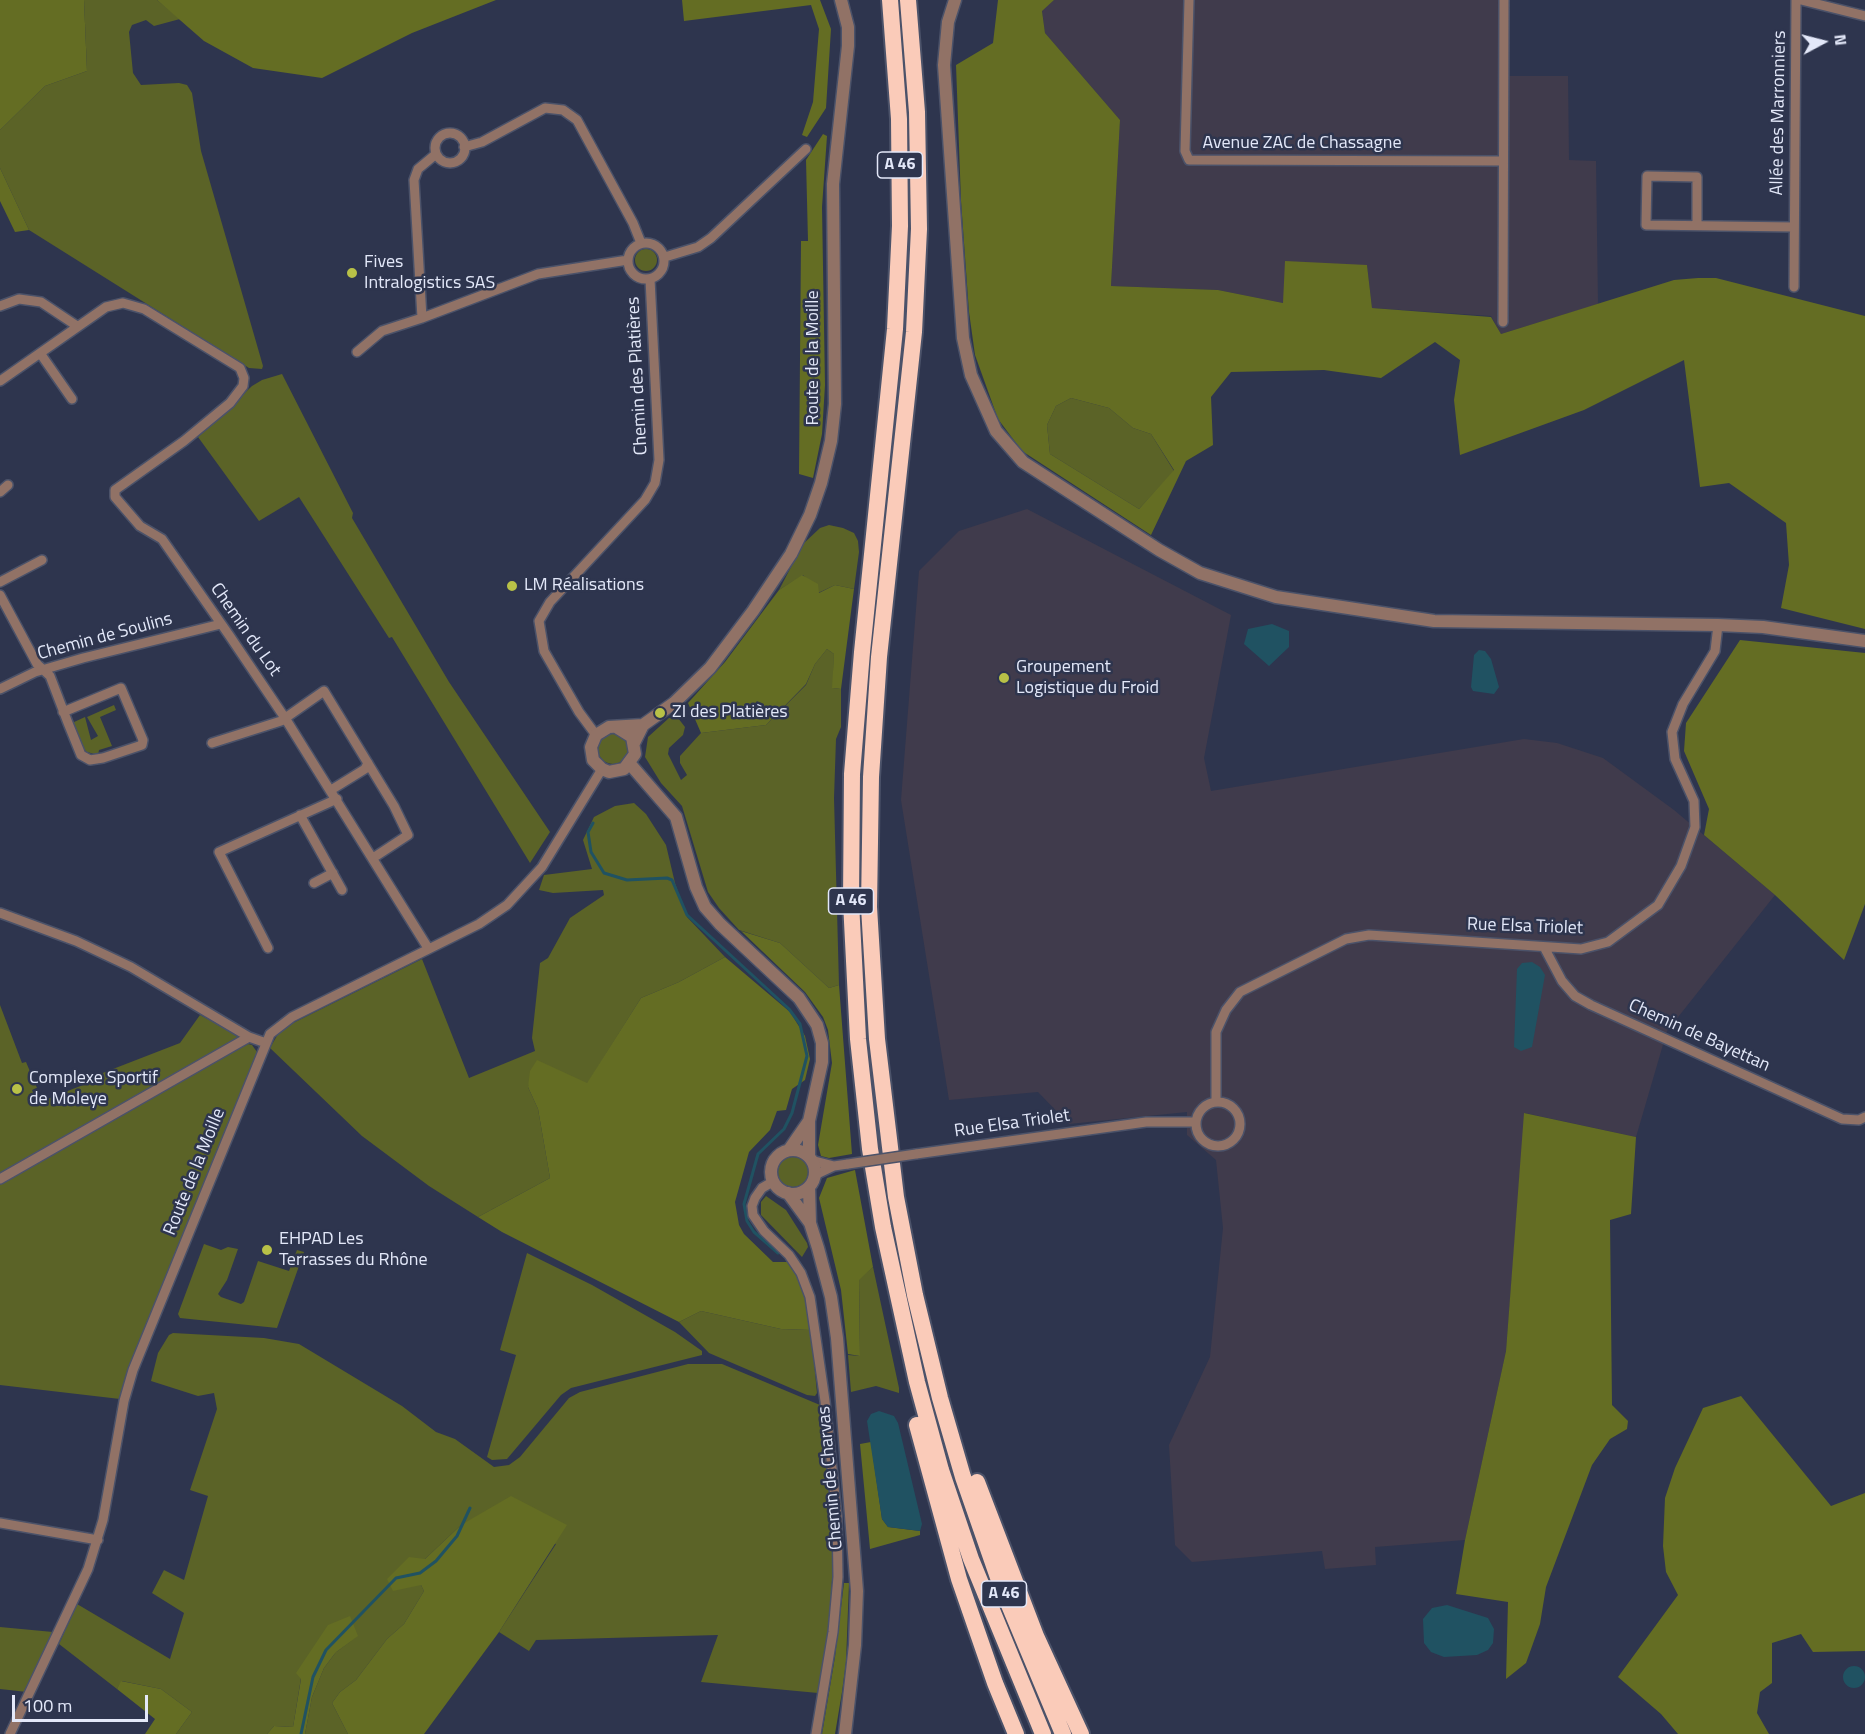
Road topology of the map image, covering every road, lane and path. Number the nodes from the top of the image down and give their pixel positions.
1 (841, 0) edge
2 (890, 0) edge
3 (908, 0) edge
4 (955, 0) edge
5 (1189, 0) edge
6 (1504, 0) edge
7 (1796, 0) edge
8 (1801, 0) edge
9 (1865, 16) edge
10 (464, 147) junction
11 (806, 149) dead end
12 (436, 154) junction
13 (1503, 161) junction
14 (1697, 225) junction
15 (1794, 227) junction
16 (641, 243) junction
17 (664, 257) junction
18 (628, 261) junction
19 (650, 279) junction
20 (1794, 287) dead end
21 (0, 306) edge
22 (422, 318) junction
23 (1503, 322) dead end
24 (77, 326) junction
25 (357, 352) dead end
26 (40, 353) junction
27 (0, 381) edge
28 (72, 399) dead end
29 (42, 560) dead end
30 (0, 582) edge
31 (0, 595) edge
32 (221, 624) junction
33 (1718, 625) junction
34 (1865, 641) edge
35 (43, 671) junction
36 (0, 689) edge
37 (63, 712) junction
38 (285, 718) junction
39 (643, 725) junction
40 (616, 728) junction
41 (596, 735) junction
42 (212, 743) dead end
43 (634, 743) junction
44 (368, 763) junction
45 (630, 764) junction
46 (602, 769) junction
47 (331, 790) junction
48 (337, 800) junction
49 (300, 815) junction
50 (373, 858) junction
51 (333, 873) junction
52 (314, 883) dead end
53 (342, 890) dead end
54 (0, 913) edge
55 (1544, 946) junction
56 (267, 948) dead end
57 (428, 948) junction
58 (249, 1037) junction
59 (266, 1043) junction
60 (1216, 1101) junction
61 (1865, 1117) edge
62 (809, 1121) junction
63 (1195, 1122) junction
64 (789, 1150) junction
65 (810, 1158) junction
66 (834, 1166) junction
67 (815, 1175) junction
68 (0, 1179) edge
69 (774, 1181) junction
70 (808, 1187) junction
71 (788, 1193) junction
72 (810, 1223) junction
73 (917, 1382) junction
74 (955, 1450) junction
75 (0, 1523) edge
76 (98, 1540) junction
77 (995, 1683) junction
78 (10, 1734) edge
79 (816, 1734) edge
80 (845, 1734) edge
81 (1008, 1734) edge
82 (1016, 1734) edge
83 (1043, 1734) edge
84 (1064, 1734) edge
85 (1081, 1734) edge

1 - 39 street, Route de la Moille
2 - 73 highway, A 46
3 - 74 highway, A 46
4 - 33 street
5 - 13 street, Avenue ZAC de Chassagne
6 - 13 street
7 - 15 street, Allée des Marronniers
8 - 9 street
10 - 12 street
10 - 12 street
10 - 16 street
11 - 17 street
12 - 22 street
13 - 23 street
14 - 14 street
14 - 15 street
15 - 20 street, Allée des Marronniers
16 - 17 street
16 - 18 street
17 - 19 street
18 - 19 street
18 - 22 street
19 - 41 street, Chemin des Platières
21 - 24 street
22 - 25 street
24 - 26 street
24 - 32 street, Chemin du Lot
26 - 27 street
26 - 28 street
29 - 30 street
31 - 35 street
32 - 35 street, Chemin de Soulins
32 - 38 street, Chemin du Lot
33 - 34 street
33 - 55 street, Rue Elsa Triolet
35 - 36 street, Chemin de Soulins
35 - 37 street
37 - 37 street
38 - 42 street
38 - 44 street
38 - 47 street, Chemin du Lot
39 - 40 street, Route de la Moille
39 - 43 street, Route de la Moille
40 - 41 street
40 - 43 street
41 - 46 street
43 - 45 street
44 - 47 street
44 - 50 street
45 - 46 street
45 - 62 street
46 - 57 street, Route de la Moille
47 - 48 street, Chemin du Lot
48 - 49 street
48 - 50 street, Chemin du Lot
49 - 51 street
49 - 56 street
50 - 57 street, Chemin du Lot
51 - 52 street
51 - 53 street
54 - 58 street
55 - 60 street, Rue Elsa Triolet
55 - 61 street, Chemin de Bayettan
57 - 59 street, Route de la Moille
58 - 59 street
58 - 68 street
59 - 76 street, Route de la Moille
60 - 63 street
60 - 63 street
62 - 64 street
62 - 65 street
63 - 66 street, Rue Elsa Triolet, bridge
64 - 65 street
64 - 69 street
65 - 66 street, Rue Elsa Triolet
65 - 67 street
66 - 67 street, Rue Elsa Triolet
67 - 70 street
69 - 71 street
69 - 79 street
70 - 71 street
70 - 72 street, Chemin de Charvas
71 - 72 street, Chemin de Charvas
72 - 80 street, Chemin de Charvas
73 - 77 highway
73 - 83 highway, A 46
74 - 84 highway, A 46
74 - 85 highway
75 - 76 street
76 - 78 street, Route de la Moille
77 - 81 highway
77 - 82 highway

